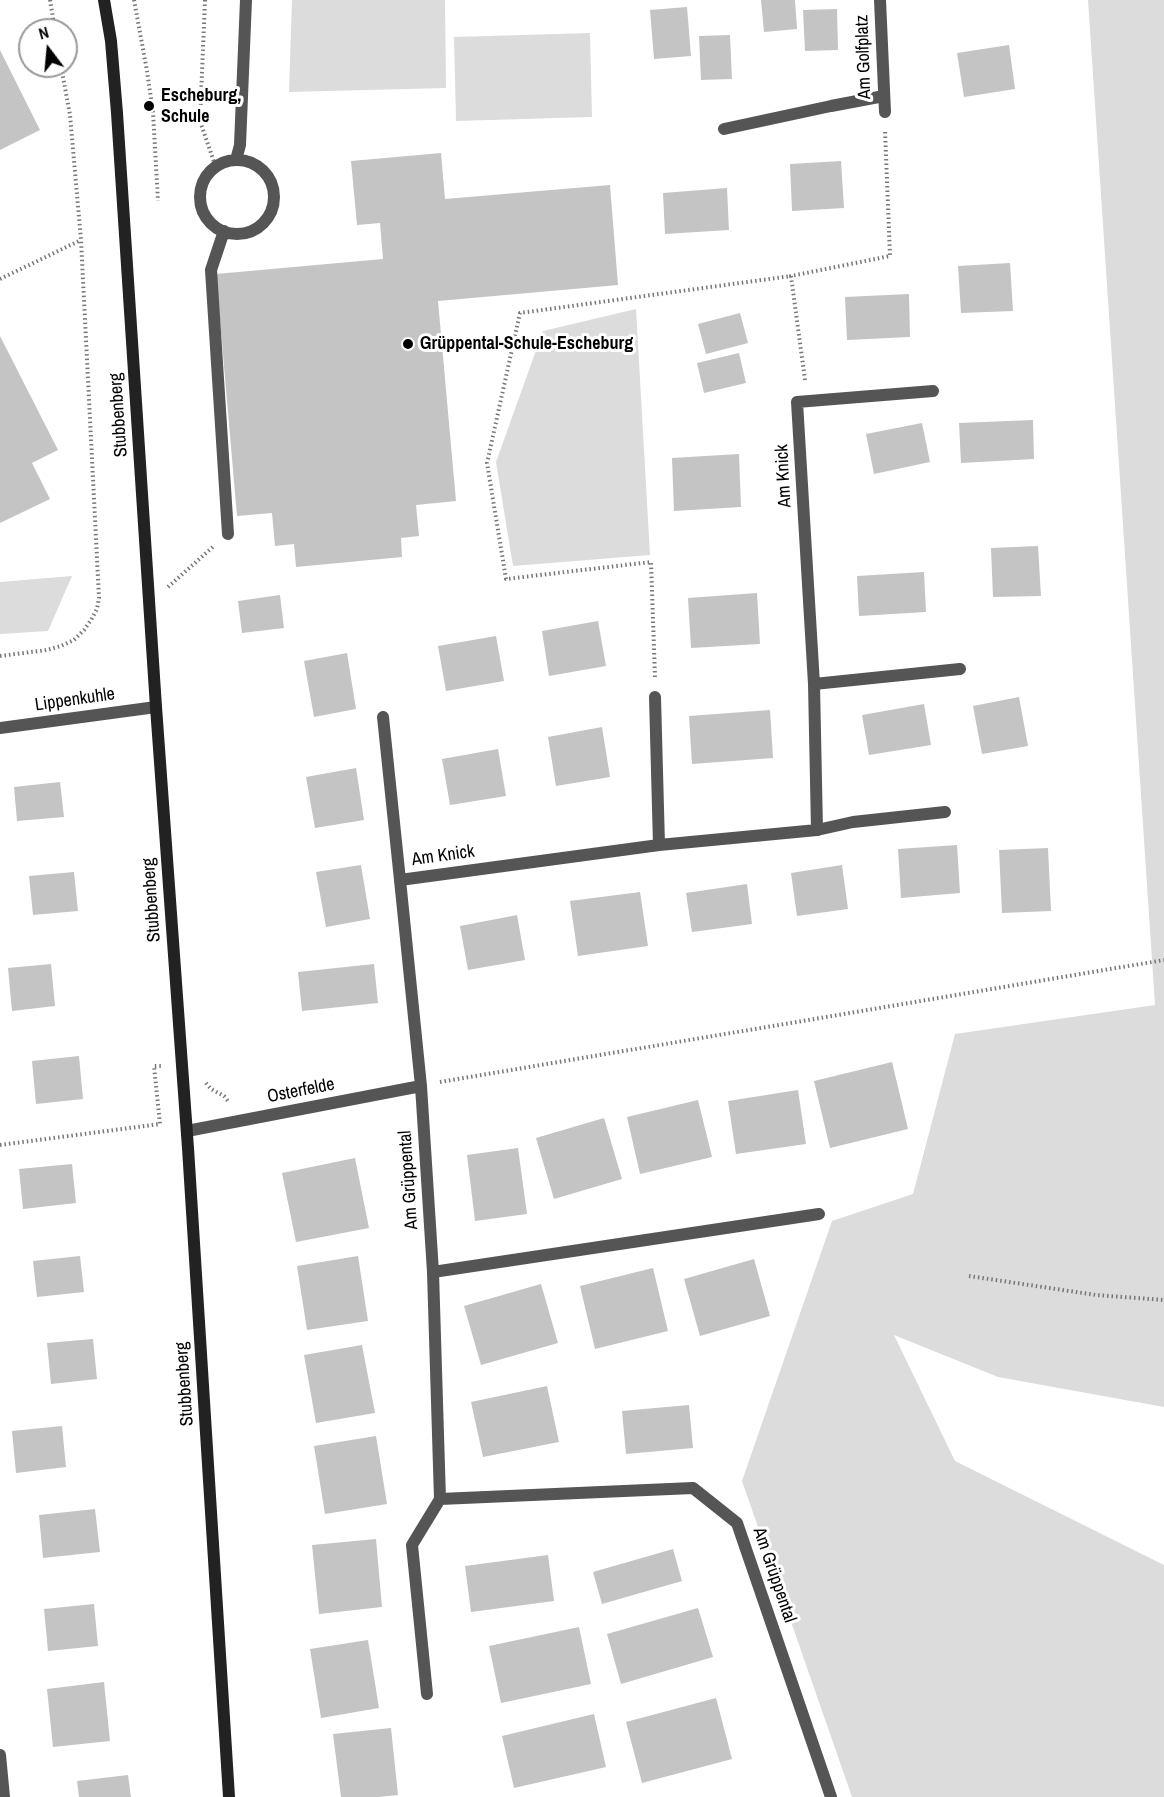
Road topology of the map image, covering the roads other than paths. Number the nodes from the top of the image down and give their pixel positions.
1 (104, 0) edge
2 (246, 0) edge
3 (880, 0) edge
4 (884, 96) junction
5 (885, 112) road end
6 (724, 129) dead end
7 (236, 160) junction
8 (224, 231) junction
9 (933, 392) dead end
10 (228, 534) road end
11 (960, 669) dead end
12 (814, 684) junction
13 (655, 697) road end
14 (156, 707) junction
15 (383, 717) dead end
16 (0, 728) edge
17 (945, 812) dead end
18 (817, 830) junction
19 (659, 845) junction
20 (400, 880) junction
21 (421, 1086) junction
22 (187, 1131) junction
23 (819, 1214) dead end
24 (433, 1272) junction
25 (440, 1499) junction
26 (427, 1694) dead end
27 (0, 1755) edge
28 (4, 1797) edge
29 (229, 1797) edge
30 (831, 1797) edge

1 - 14 main road, Stubbenberg
2 - 7 street
3 - 4 street, Am Golfplatz
4 - 5 street, Am Golfplatz
4 - 6 street
7 - 8 street
7 - 8 street
8 - 10 street
9 - 12 street, Am Knick
11 - 12 street
12 - 18 street, Am Knick
13 - 19 street
14 - 16 street, Lippenkuhle
14 - 22 main road, Stubbenberg
15 - 20 street
17 - 18 street
18 - 19 street, Am Knick
19 - 20 street, Am Knick
20 - 21 street, Am Knick
21 - 22 street, Osterfelde
21 - 24 street, Am Grüppental
22 - 29 main road, Stubbenberg
23 - 24 street
24 - 25 street, Am Grüppental
25 - 26 street
25 - 30 street, Am Grüppental
27 - 28 street

